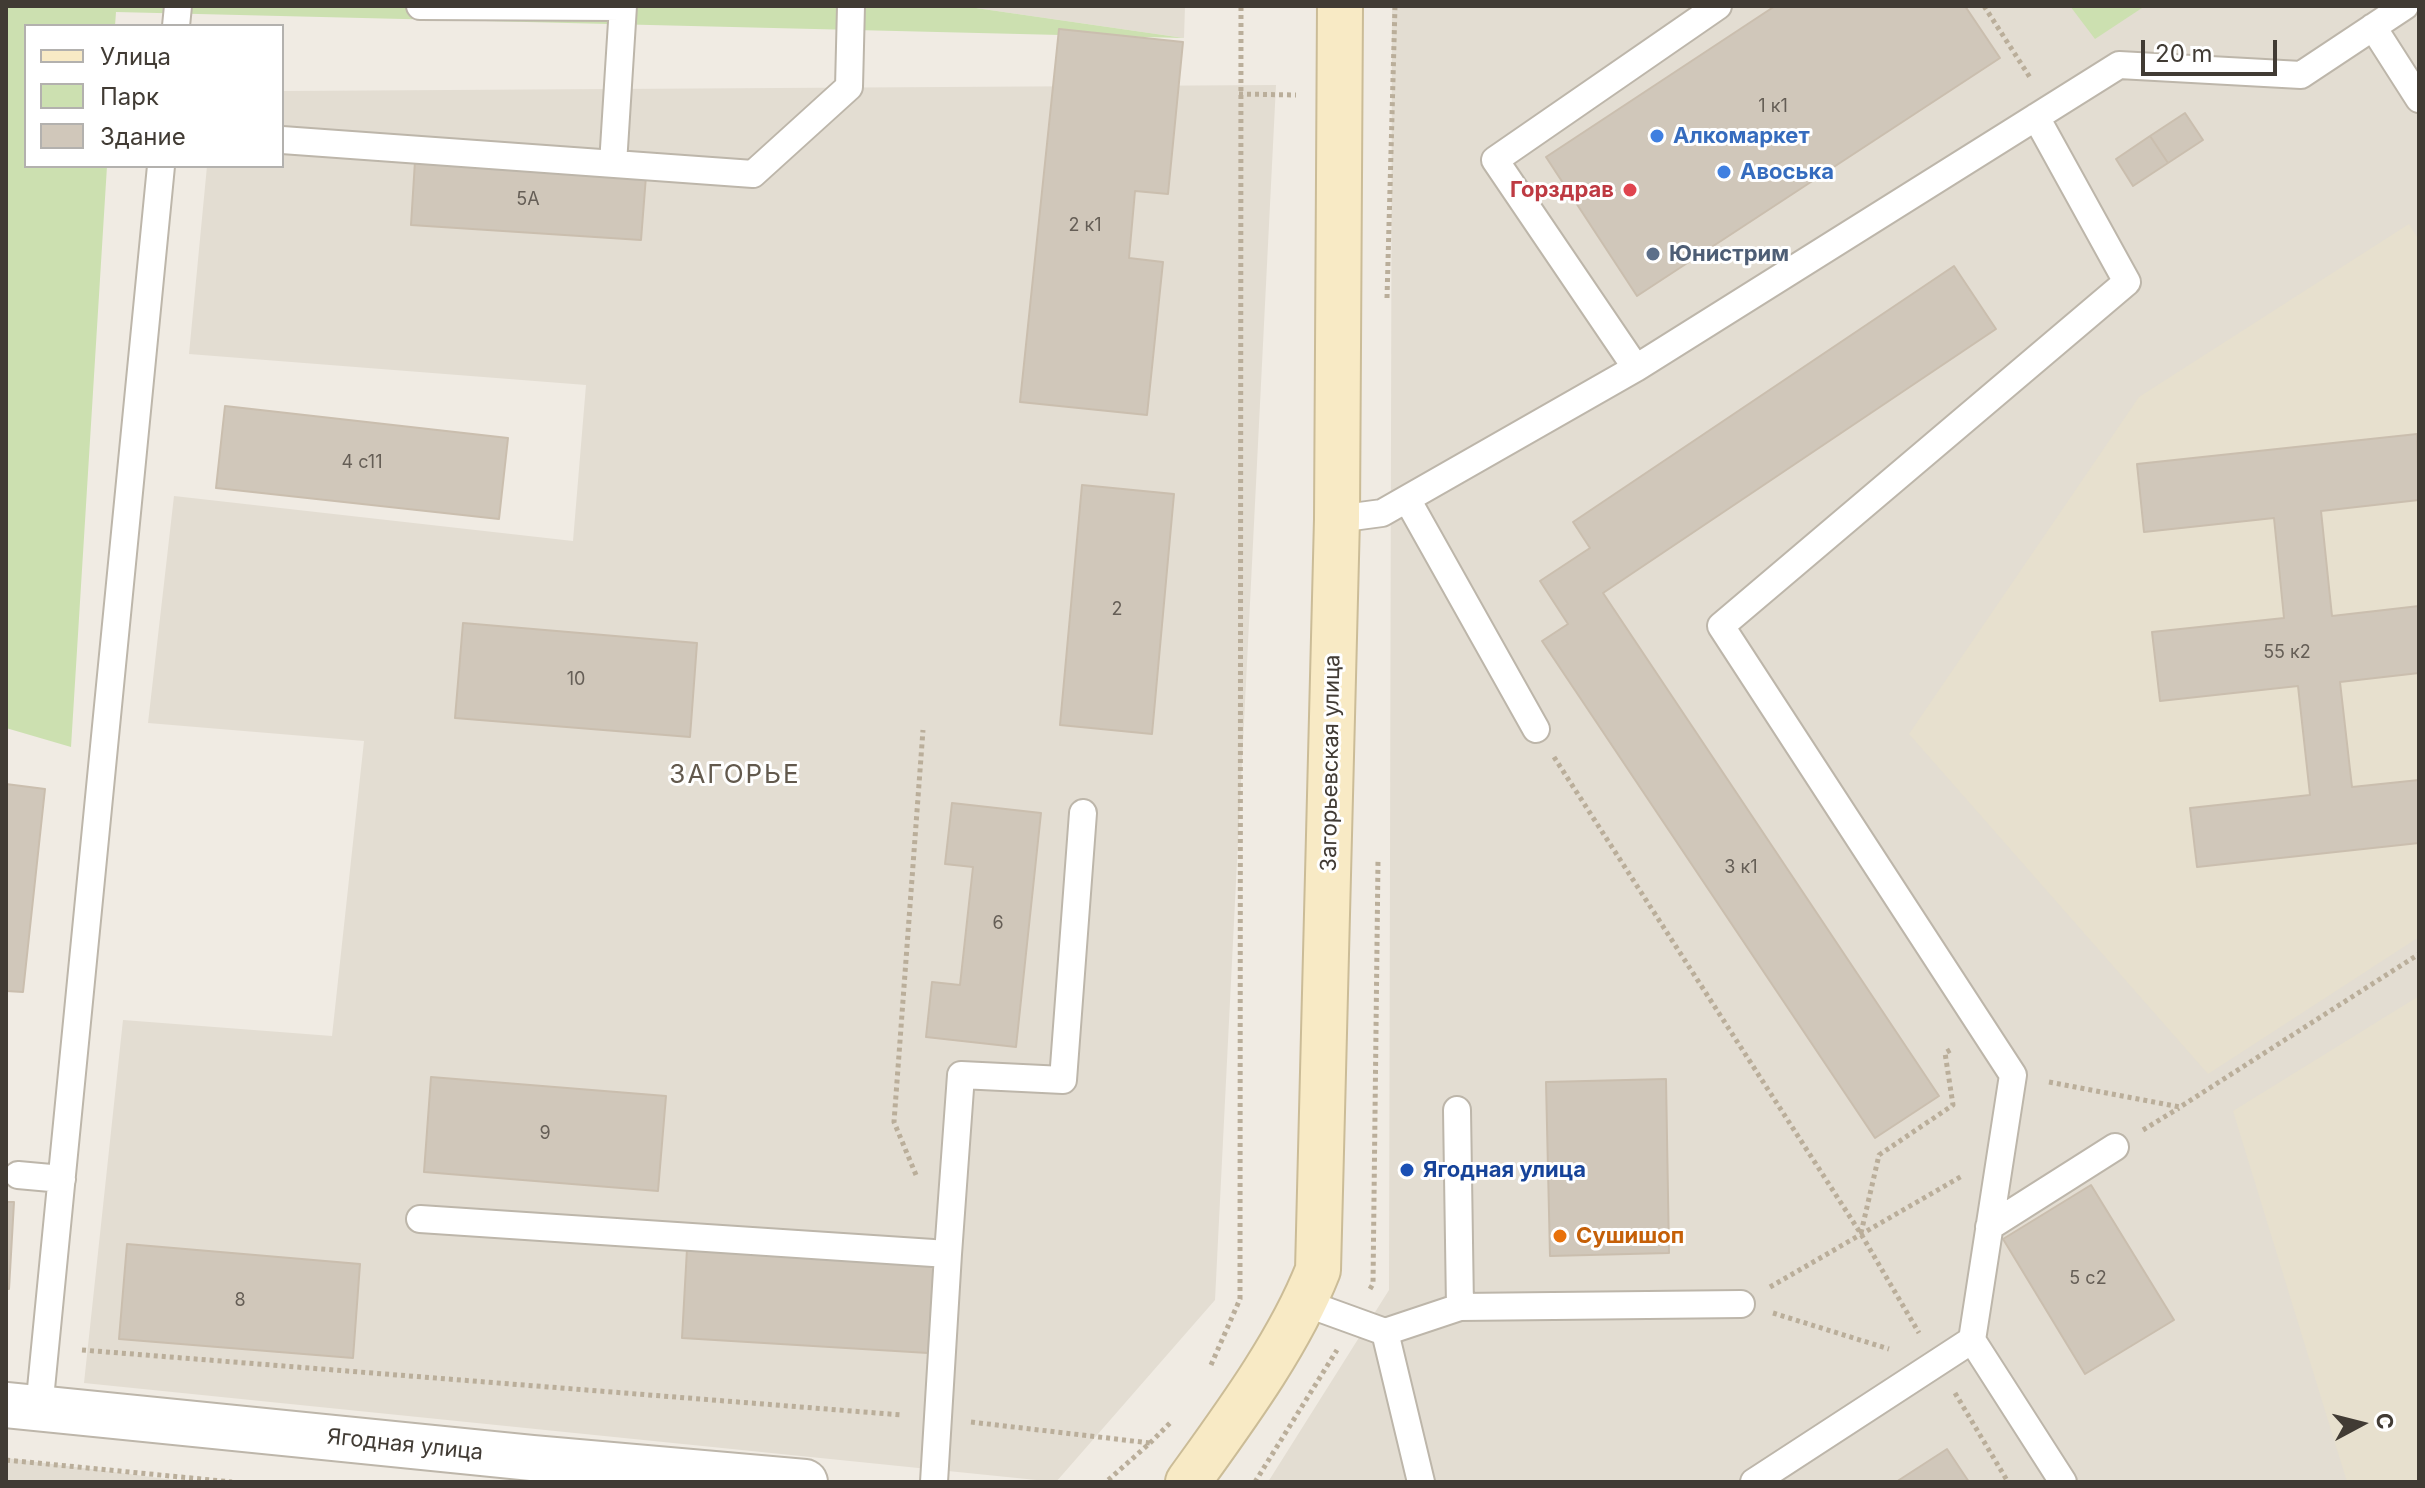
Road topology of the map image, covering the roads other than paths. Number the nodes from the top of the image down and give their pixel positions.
1 (420, 6) edge
2 (623, 6) edge
3 (851, 6) edge
4 (1340, 6) edge
5 (1718, 6) edge
6 (2405, 6) edge
7 (2373, 27) junction
8 (2419, 99) edge
9 (2043, 113) junction
10 (284, 140) edge
11 (613, 164) junction
12 (161, 168) edge
13 (1636, 368) junction
14 (1407, 499) junction
15 (1337, 519) junction
16 (1536, 729) road end
17 (1083, 813) dead end
18 (1457, 1110) dead end
19 (2115, 1147) dead end
20 (18, 1175) dead end
21 (62, 1179) junction
22 (420, 1219) dead end
23 (1989, 1227) junction
24 (948, 1254) junction
25 (1305, 1303) junction
26 (1741, 1304) road end
27 (1460, 1307) junction
28 (1385, 1332) junction
29 (1972, 1340) junction
30 (22, 1407) edge
31 (532, 1470) edge
32 (805, 1482) edge
33 (934, 1482) edge
34 (1188, 1482) edge
35 (1421, 1482) edge
36 (1754, 1482) edge
37 (2063, 1482) edge

1 - 2 lane
2 - 11 lane
3 - 11 lane
4 - 15 street, Загорьевская улица
5 - 13 lane
6 - 7 lane
7 - 8 lane
7 - 9 lane
9 - 13 lane
9 - 23 lane
10 - 11 lane
12 - 21 lane
13 - 14 lane
14 - 15 lane
14 - 16 lane
15 - 25 street, Загорьевская улица
17 - 24 lane
18 - 27 lane
19 - 23 lane
20 - 21 lane
21 - 30 lane
22 - 24 lane
23 - 29 lane
24 - 33 lane
25 - 28 lane
25 - 34 street, Загорьевская улица
26 - 27 lane
27 - 28 lane
28 - 35 lane
29 - 36 lane
29 - 37 lane
30 - 31 street, Ягодная улица
31 - 32 street, Ягодная улица

